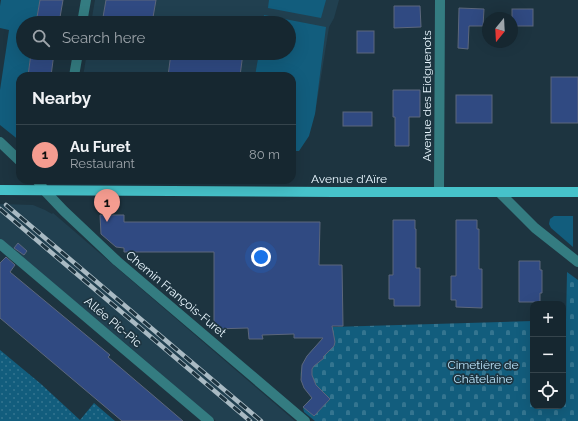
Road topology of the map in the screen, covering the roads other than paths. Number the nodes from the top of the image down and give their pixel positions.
1 (86, 0) edge
2 (440, 0) edge
3 (83, 16) edge
4 (77, 60) edge
5 (75, 72) edge
6 (0, 142) edge
7 (16, 157) edge
8 (40, 184) edge
9 (0, 190) edge
10 (45, 191) junction
11 (439, 192) junction
12 (499, 192) junction
13 (578, 192) edge
14 (0, 244) edge
15 (578, 262) edge
16 (209, 421) edge
17 (305, 421) edge

1 - 3 street
2 - 11 street, Avenue des Eidguenots
4 - 5 street
6 - 7 street
8 - 10 street, Chemin François-Furet
9 - 10 main road, Avenue d'Aïre
10 - 11 main road, Avenue d'Aïre
10 - 17 street, Chemin François-Furet
11 - 12 main road, Avenue d'Aïre
12 - 13 main road, Avenue d'Aïre
12 - 15 street
14 - 16 street, Allée Pic-Pic

